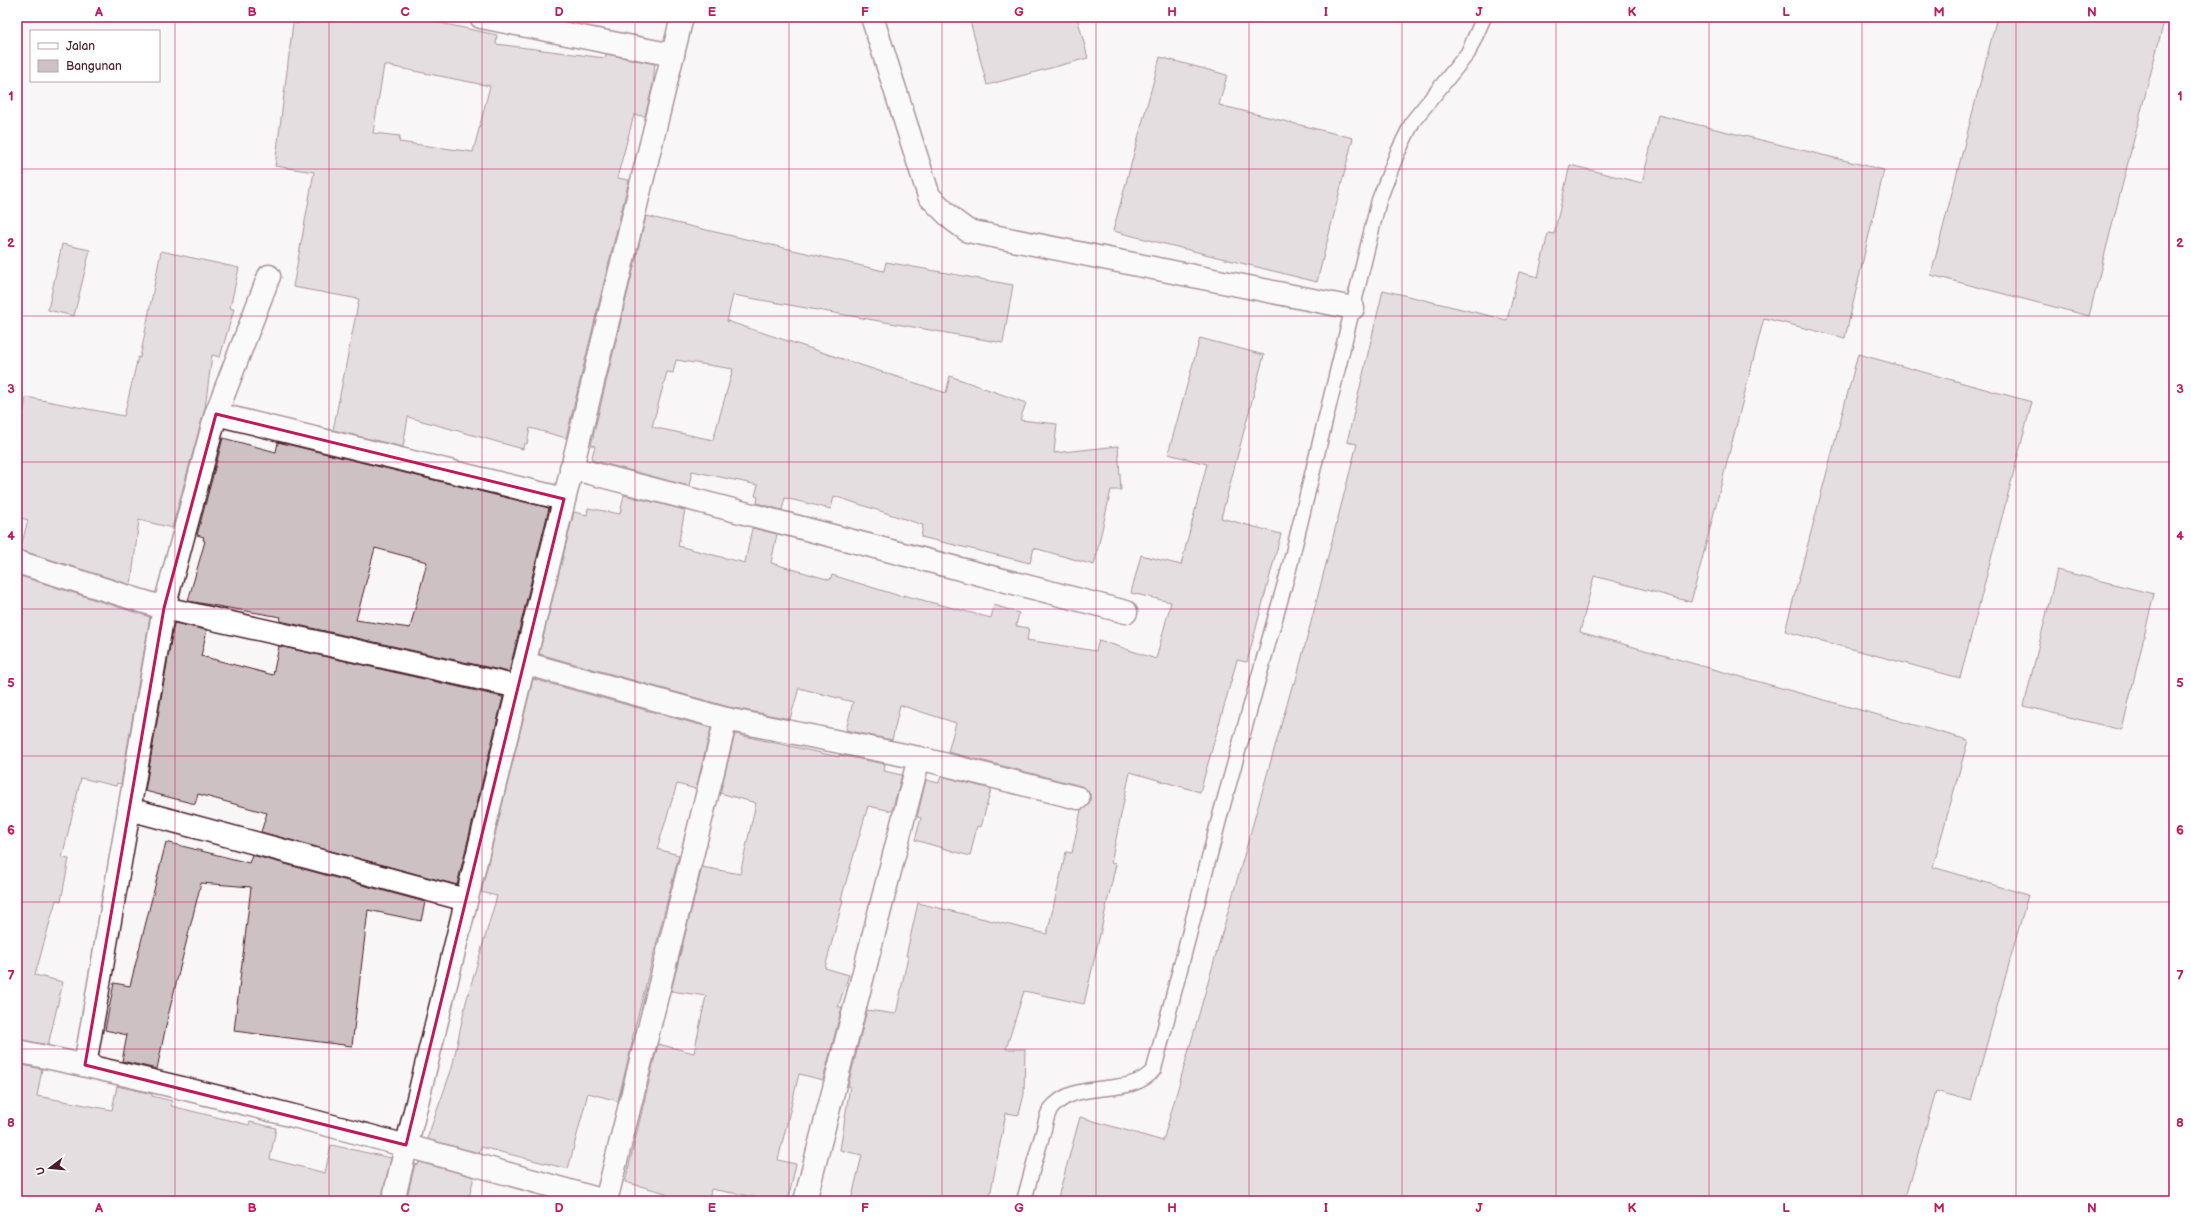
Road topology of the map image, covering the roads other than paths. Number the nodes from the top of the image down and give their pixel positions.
1 (481, 17) edge
2 (682, 17) edge
3 (872, 17) edge
4 (1484, 17) edge
5 (673, 55) junction
6 (269, 276) dead end
7 (1353, 308) junction
8 (216, 414) junction
9 (571, 468) junction
10 (564, 499) junction
11 (17, 562) edge
12 (164, 608) junction
13 (1126, 612) dead end
14 (524, 663) junction
15 (518, 687) junction
16 (726, 719) junction
17 (919, 758) junction
18 (1078, 798) dead end
19 (129, 809) junction
20 (466, 900) junction
21 (17, 1051) edge
22 (85, 1065) junction
23 (406, 1145) junction
24 (393, 1201) edge
25 (606, 1201) edge
26 (805, 1201) edge
27 (1024, 1201) edge

1 - 5 street
2 - 5 street
3 - 7 street
4 - 7 lane
5 - 9 street
6 - 8 street
7 - 27 lane
8 - 10 street
8 - 12 street
9 - 10 street
9 - 13 street
10 - 14 street
11 - 12 street
12 - 15 street
12 - 19 street
14 - 15 street
14 - 16 street
15 - 20 street
16 - 17 street
16 - 25 street
17 - 18 street
17 - 26 street
19 - 20 street
19 - 22 street
20 - 23 street
21 - 22 street
22 - 23 street
23 - 24 street
23 - 25 street

